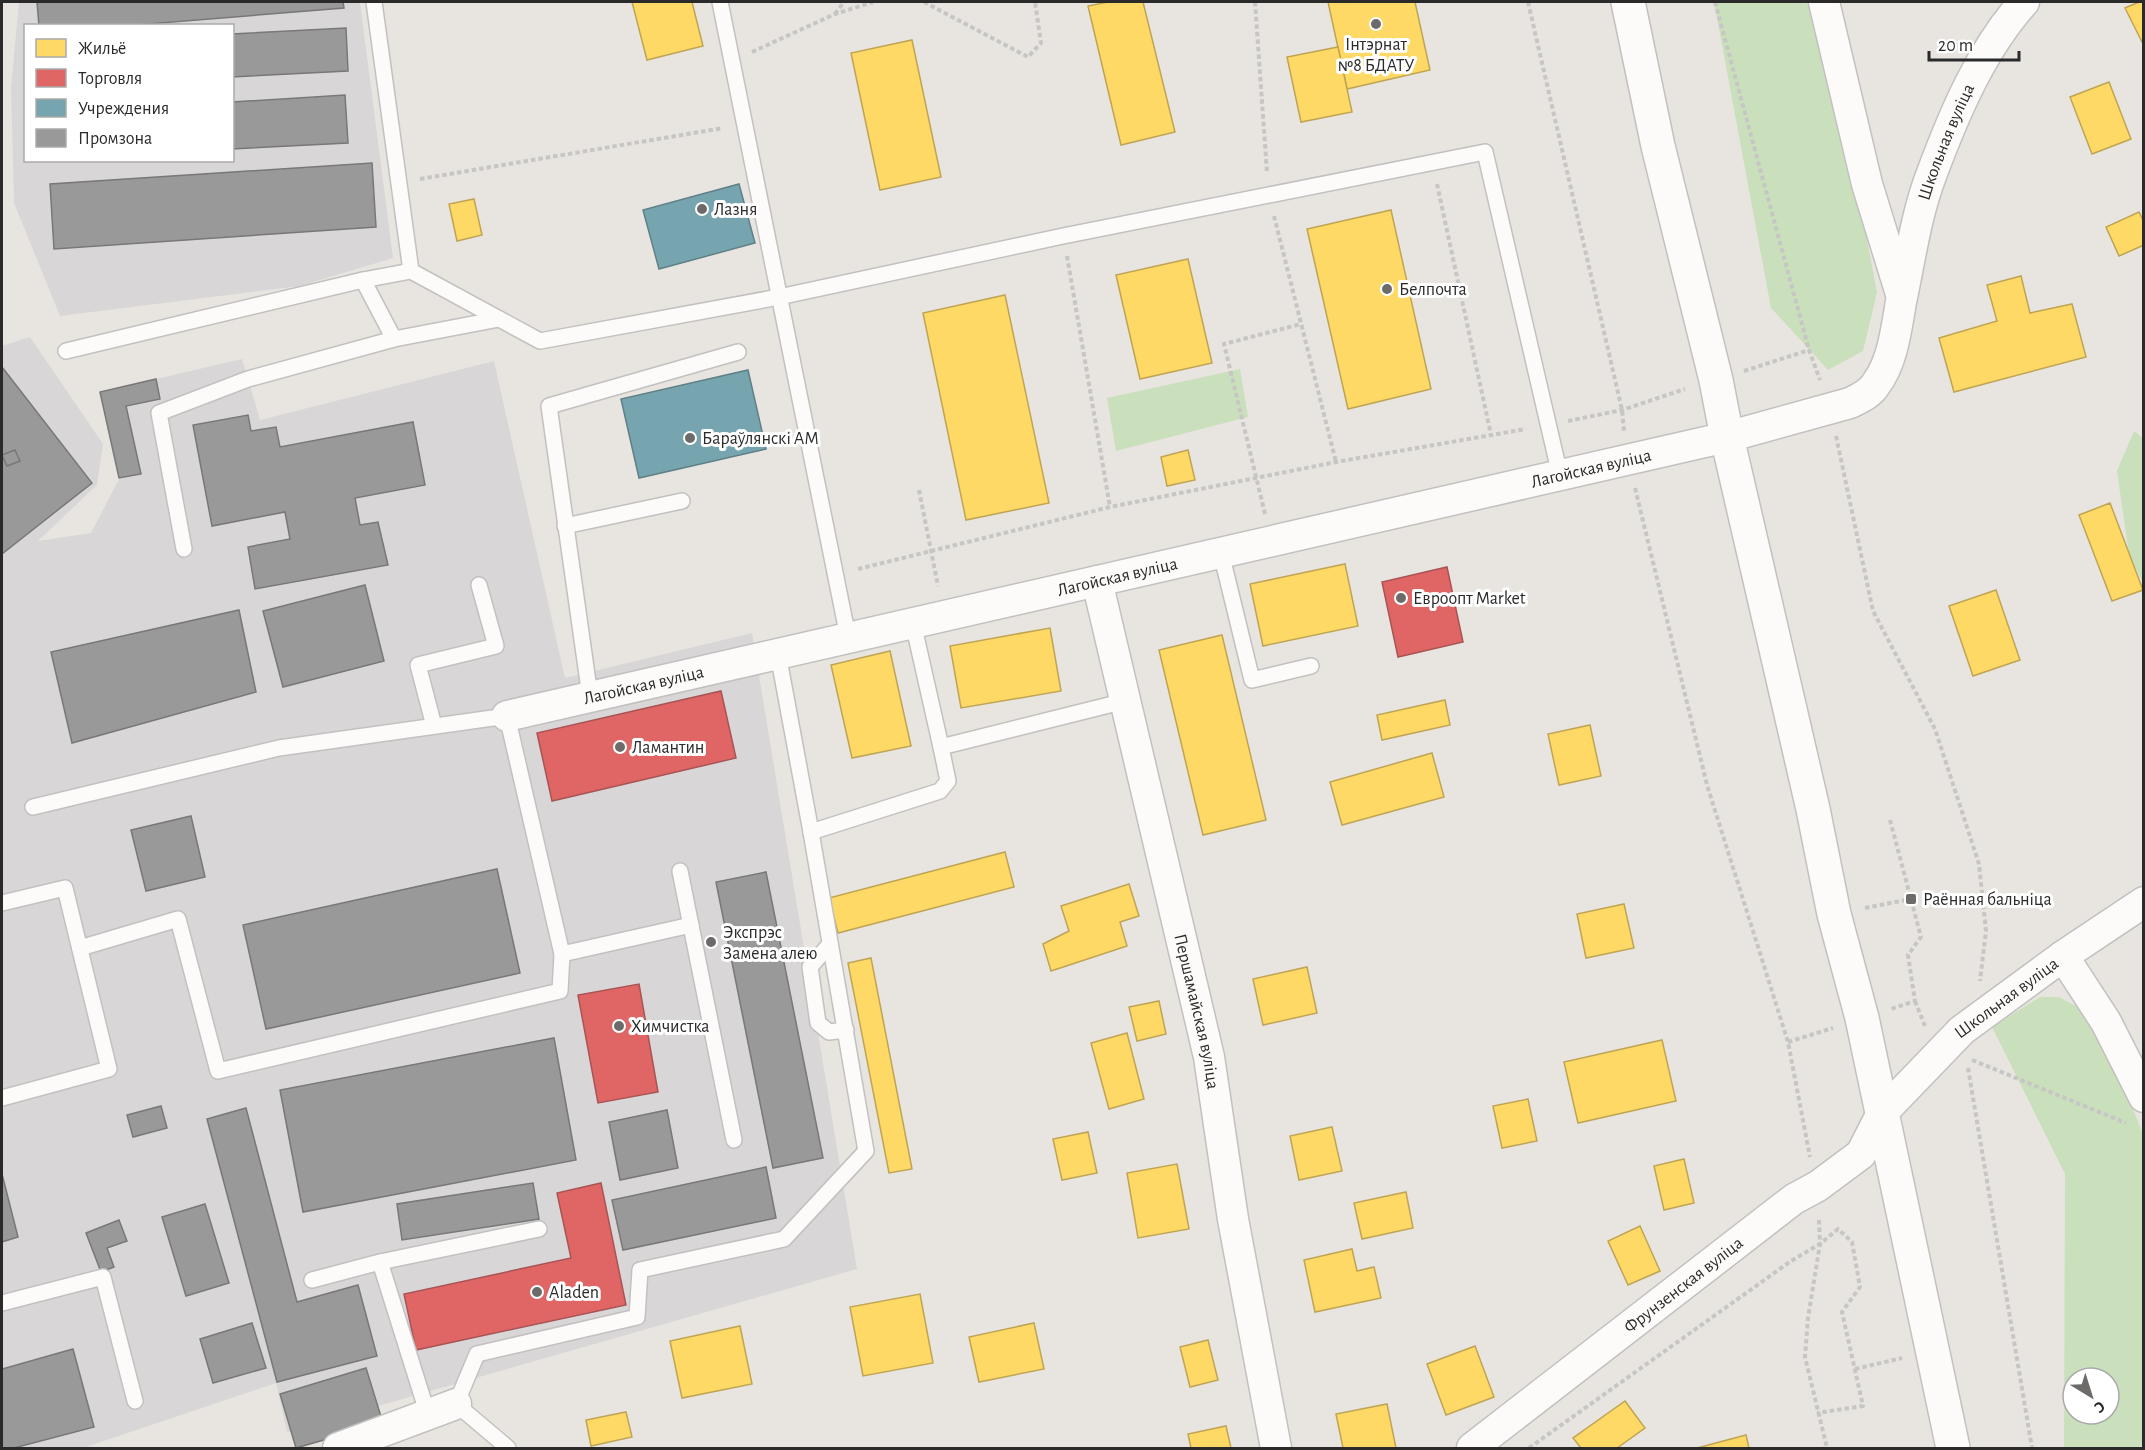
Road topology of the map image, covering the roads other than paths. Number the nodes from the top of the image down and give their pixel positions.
1 (374, 2) edge
2 (720, 2) edge
3 (1628, 2) edge
4 (1824, 2) edge
5 (2024, 2) edge
6 (411, 271) junction
7 (363, 280) junction
8 (779, 297) junction
9 (1902, 298) junction
10 (499, 319) junction
11 (394, 339) junction
12 (66, 351) dead end
13 (738, 352) dead end
14 (1727, 437) junction
15 (1560, 475) junction
16 (682, 501) dead end
17 (565, 526) junction
18 (184, 549) dead end
19 (1221, 553) junction
20 (1096, 581) junction
21 (479, 585) dead end
22 (913, 623) junction
23 (848, 637) junction
24 (778, 654) junction
25 (1311, 666) dead end
26 (590, 696) junction
27 (1125, 701) junction
28 (507, 716) junction
29 (434, 726) junction
30 (941, 747) junction
31 (33, 807) dead end
32 (811, 832) junction
33 (680, 871) dead end
34 (2144, 902) edge
35 (2, 903) edge
36 (691, 926) junction
37 (830, 944) junction
38 (80, 948) junction
39 (562, 954) junction
40 (2063, 956) junction
41 (846, 1030) junction
42 (2144, 1097) edge
43 (2, 1098) edge
44 (1882, 1113) junction
45 (734, 1140) dead end
46 (539, 1229) dead end
47 (380, 1262) junction
48 (312, 1280) dead end
49 (2, 1303) edge
50 (135, 1401) dead end
51 (456, 1404) junction
52 (428, 1415) junction
53 (338, 1449) edge
54 (508, 1449) edge
55 (1276, 1449) edge
56 (1472, 1449) edge
57 (1953, 1449) edge

1 - 6 lane
2 - 8 lane
3 - 14 main road
4 - 9 street, Школьная вуліца
5 - 9 street, Школьная вуліца
6 - 7 lane
6 - 10 lane
7 - 11 lane
7 - 12 lane
8 - 10 lane
8 - 15 lane
8 - 23 lane
9 - 14 street, Школьная вуліца
10 - 11 lane
11 - 18 lane
13 - 17 lane
14 - 15 street, Лагойская вуліца
14 - 44 main road
15 - 19 street, Лагойская вуліца
16 - 17 lane
17 - 26 lane
19 - 20 street, Лагойская вуліца
19 - 25 lane
20 - 22 street, Лагойская вуліца
20 - 27 street, Першамайская вуліца
21 - 29 lane
22 - 23 street, Лагойская вуліца
22 - 30 lane
23 - 24 street, Лагойская вуліца
24 - 26 street, Лагойская вуліца
24 - 32 lane
26 - 28 street, Лагойская вуліца
27 - 30 lane
27 - 55 street, Першамайская вуліца
28 - 29 lane
28 - 39 lane
29 - 31 lane
30 - 32 lane
32 - 37 lane
33 - 36 lane
34 - 40 street, Школьная вуліца
35 - 38 lane
36 - 39 lane
36 - 45 lane
37 - 41 lane
37 - 41 lane
38 - 39 lane
38 - 43 lane
40 - 42 street
40 - 44 street, Школьная вуліца
41 - 51 lane
44 - 56 street, Фрунзенская вуліца
44 - 57 main road
46 - 47 lane
47 - 48 lane
47 - 52 lane
49 - 50 lane
51 - 52 street
51 - 54 lane
52 - 53 street

